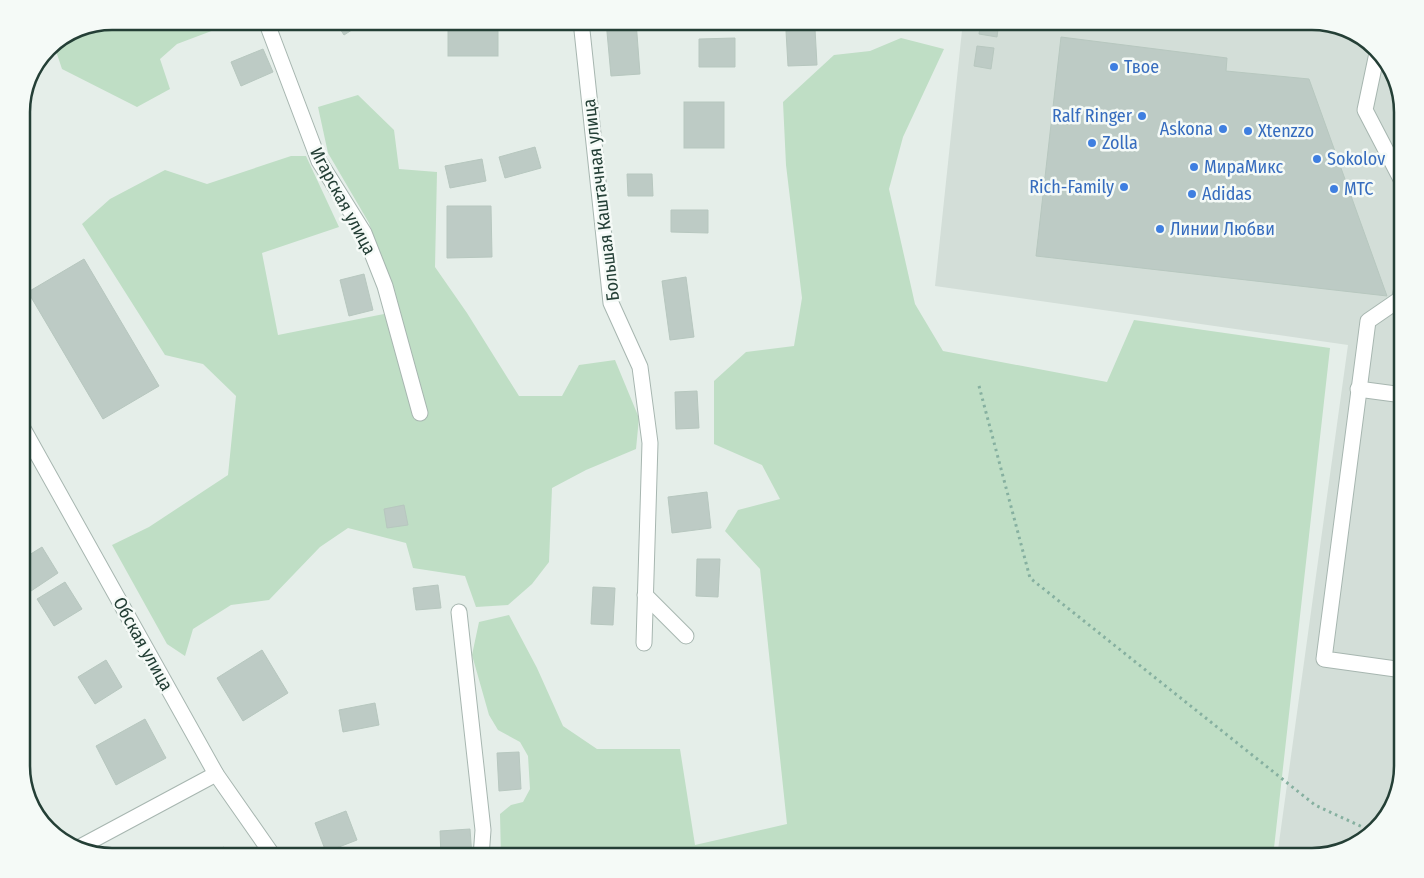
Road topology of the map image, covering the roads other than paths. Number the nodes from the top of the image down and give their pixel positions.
1 (269, 30) edge
2 (582, 30) edge
3 (1375, 61) edge
4 (1394, 166) edge
5 (1394, 302) edge
6 (1358, 389) junction
7 (1394, 394) edge
8 (420, 413) dead end
9 (30, 441) edge
10 (645, 595) junction
11 (459, 612) dead end
12 (686, 636) dead end
13 (644, 643) dead end
14 (1394, 669) edge
15 (216, 774) junction
16 (86, 844) edge
17 (268, 848) edge
18 (482, 848) edge

1 - 8 street, Игарская улица
2 - 10 street, Большая Каштачная улица
3 - 4 street
5 - 6 street
6 - 7 street
6 - 14 street
9 - 15 street, Обская улица
10 - 12 street
10 - 13 street, Большая Каштачная улица
11 - 18 street
15 - 16 street
15 - 17 street, Обская улица

